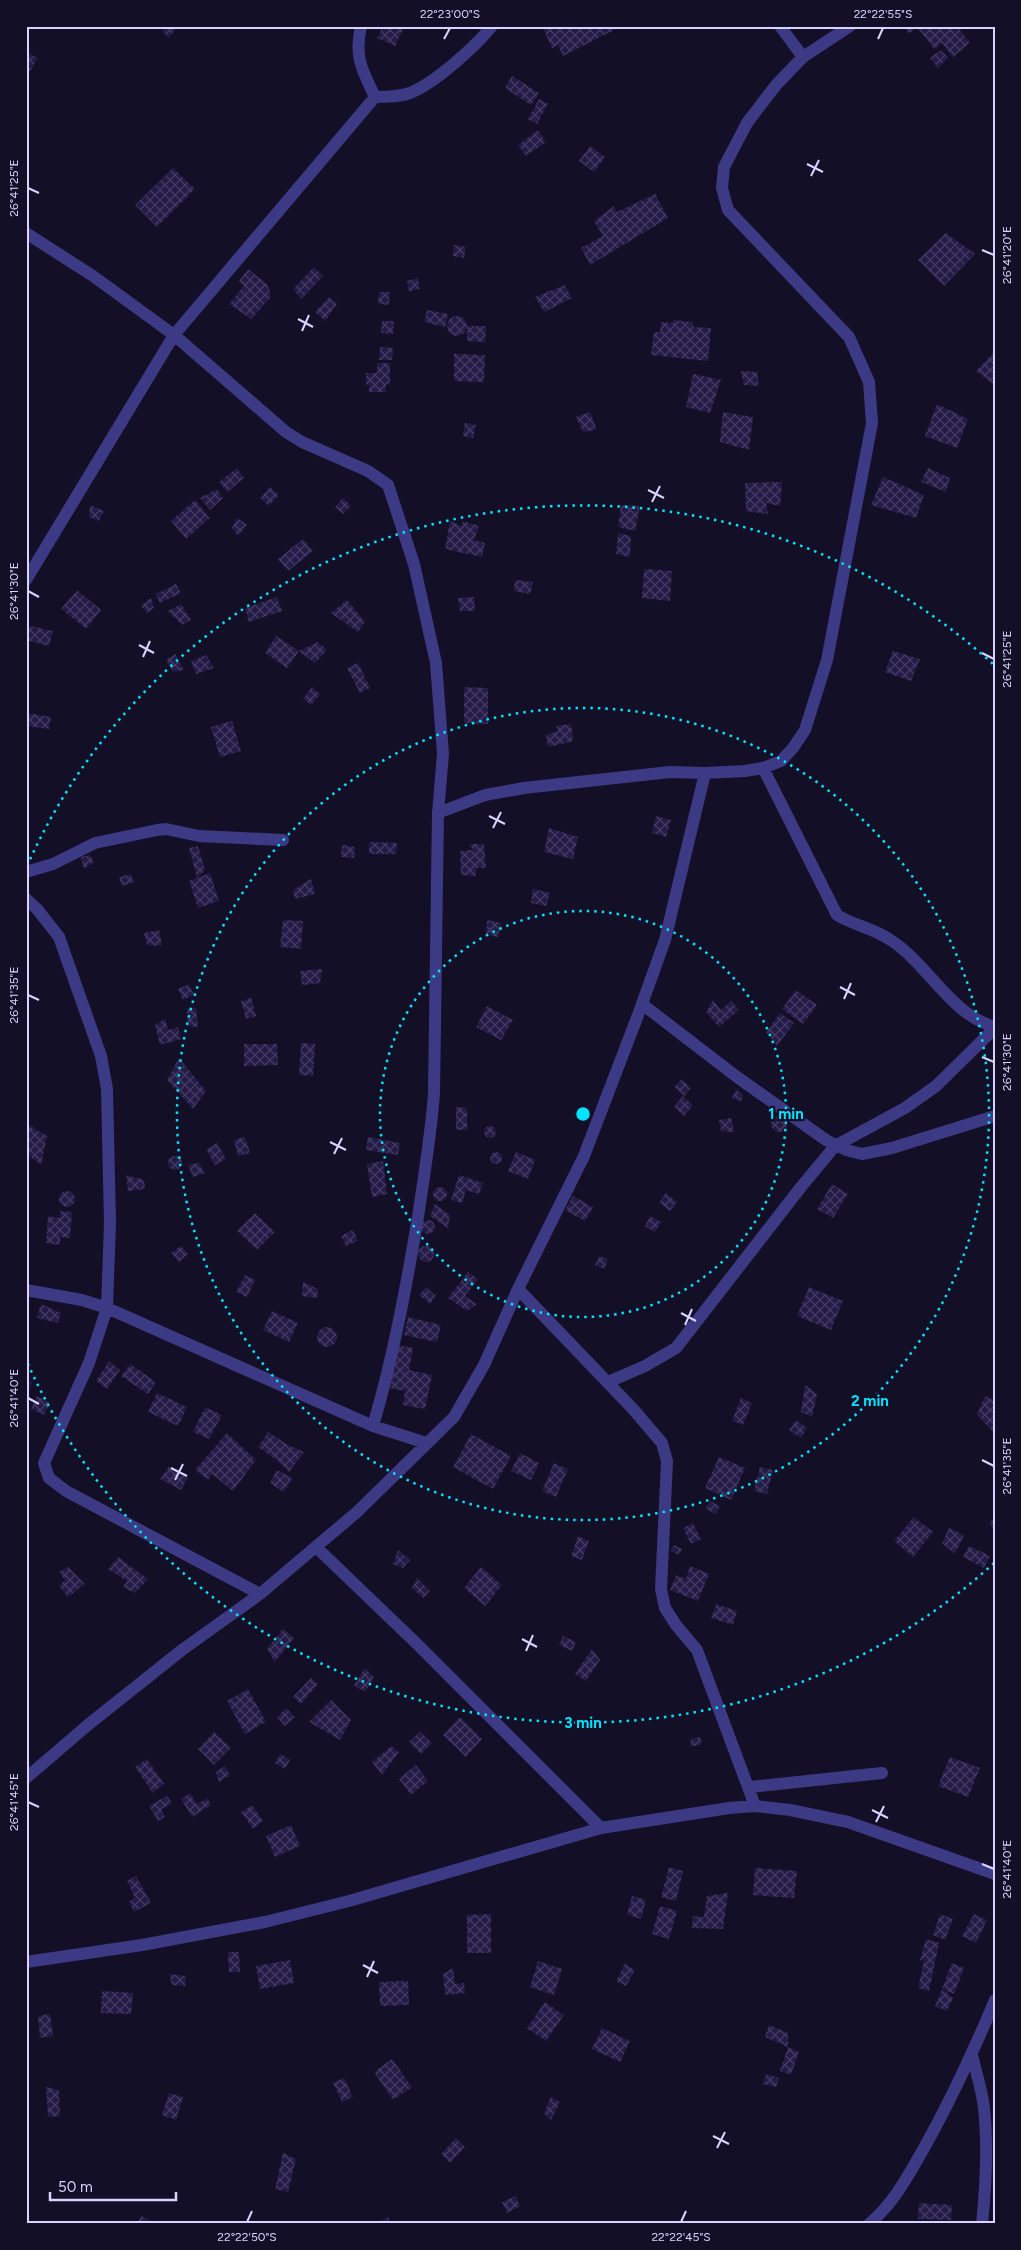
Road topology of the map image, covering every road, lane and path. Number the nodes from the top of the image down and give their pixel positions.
1 (361, 26) edge
2 (492, 26) edge
3 (780, 26) edge
4 (850, 26) edge
5 (803, 57) junction
6 (375, 97) junction
7 (26, 233) edge
8 (174, 335) junction
9 (26, 580) edge
10 (763, 768) junction
11 (705, 773) junction
12 (438, 813) junction
13 (283, 840) dead end
14 (26, 872) edge
15 (26, 899) edge
16 (642, 1004) junction
17 (995, 1028) edge
18 (995, 1116) edge
19 (836, 1146) junction
20 (518, 1289) junction
21 (26, 1290) edge
22 (107, 1308) junction
23 (608, 1382) junction
24 (373, 1426) junction
25 (426, 1443) junction
26 (316, 1547) junction
27 (260, 1594) junction
28 (882, 1773) dead end
29 (26, 1778) edge
30 (750, 1787) junction
31 (755, 1806) junction
32 (601, 1828) junction
33 (995, 1874) edge
34 (26, 1962) edge
35 (995, 2000) edge
36 (972, 2055) junction
37 (990, 2191) edge
38 (869, 2224) edge
39 (982, 2224) edge

1 - 6 street
2 - 6 street
3 - 5 street
4 - 5 street
5 - 10 street
6 - 8 street
7 - 8 street
8 - 9 street
8 - 12 street
10 - 11 street
10 - 17 street
11 - 12 street
11 - 16 street
12 - 24 street
13 - 14 street
15 - 22 street
16 - 19 street
16 - 20 street
17 - 19 street
18 - 19 street
19 - 23 street
20 - 23 street
20 - 25 street
21 - 22 street
22 - 24 street
22 - 27 street
23 - 30 street
24 - 25 street
25 - 26 street
26 - 27 street
26 - 32 street
27 - 29 street
28 - 30 street
30 - 31 street
31 - 32 street
31 - 33 street
32 - 34 street
35 - 36 street
36 - 37 street
36 - 38 street
37 - 39 street

